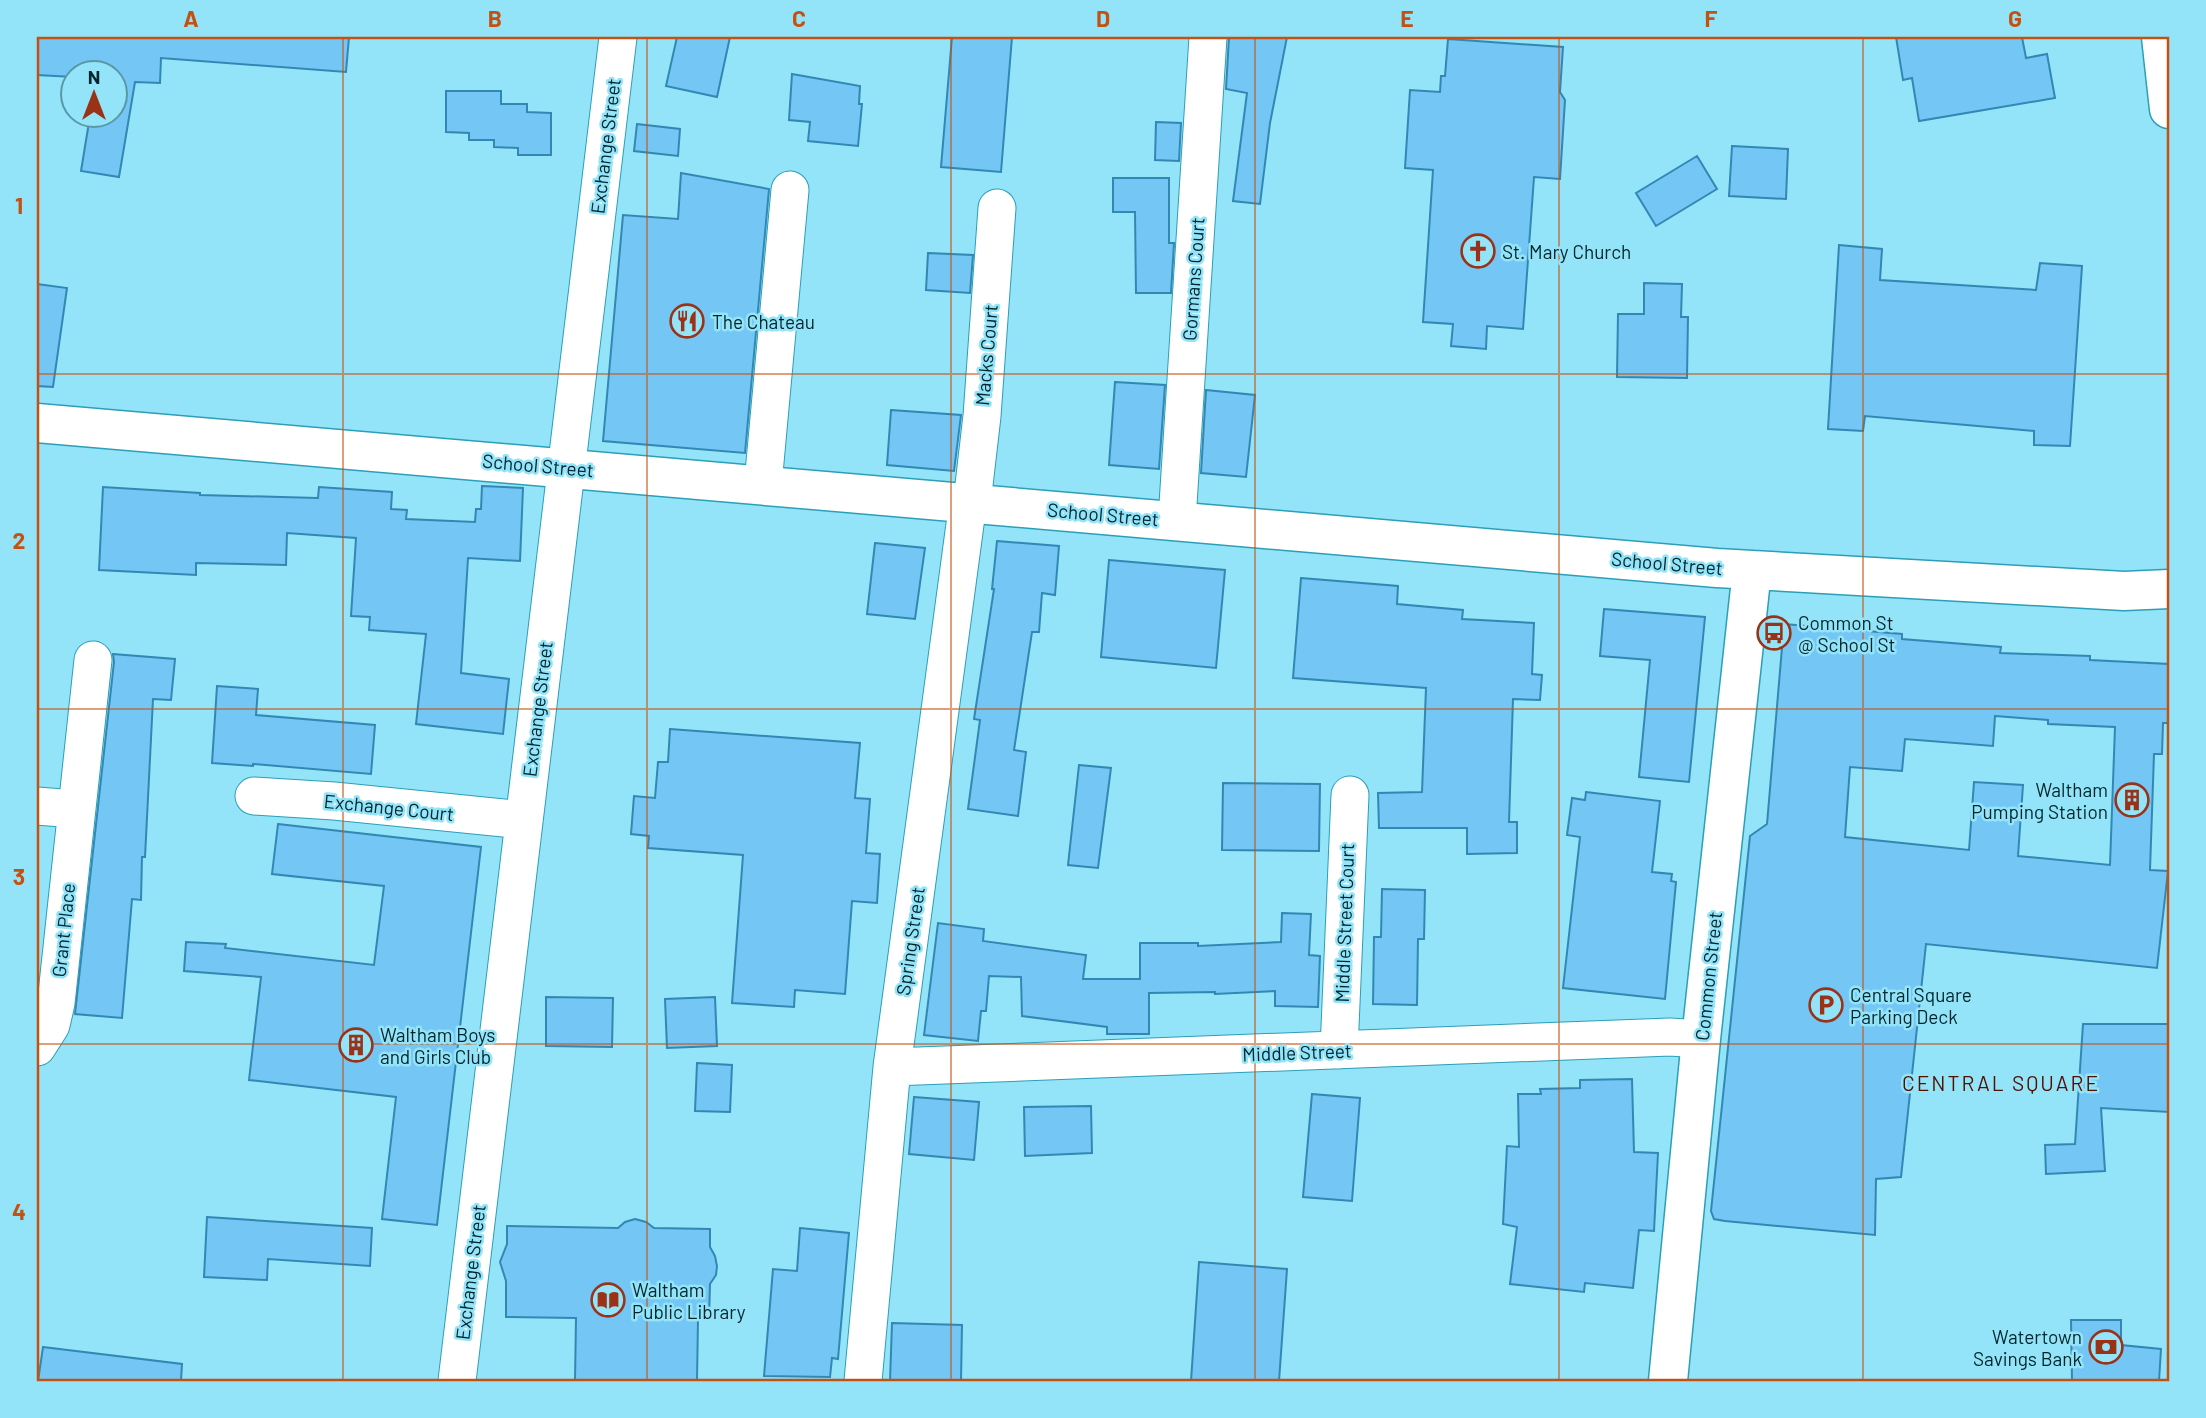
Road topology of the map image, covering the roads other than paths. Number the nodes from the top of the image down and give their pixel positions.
1 (618, 37) edge
2 (1208, 37) edge
3 (2161, 37) edge
4 (2169, 109) edge
5 (790, 190) dead end
6 (997, 208) dead end
7 (37, 423) edge
8 (566, 468) junction
9 (763, 484) junction
10 (970, 502) junction
11 (1177, 520) junction
12 (1752, 570) junction
13 (2169, 589) edge
14 (93, 660) dead end
15 (1350, 795) dead end
16 (254, 796) dead end
17 (37, 806) edge
18 (75, 809) junction
19 (524, 820) junction
20 (1701, 1039) junction
21 (37, 1047) edge
22 (1339, 1050) junction
23 (892, 1067) junction
24 (457, 1381) edge
25 (863, 1381) edge
26 (1668, 1381) edge

1 - 8 street, Exchange Street
2 - 11 street, Gormans Court
3 - 4 street
5 - 9 street
6 - 10 street, Macks Court
7 - 8 street, School Street
8 - 9 street, School Street
8 - 19 street, Exchange Street
9 - 10 street, School Street
10 - 11 street, School Street
10 - 23 street, Spring Street
11 - 12 street, School Street
12 - 13 street, School Street
12 - 20 street, Common Street
14 - 18 street, Grant Place
15 - 22 street, Middle Street Court
16 - 19 street, Exchange Court
17 - 18 street
18 - 21 street, Grant Place
19 - 24 street, Exchange Street
20 - 22 street, Middle Street
20 - 26 street, Common Street
22 - 23 street, Middle Street
23 - 25 street, Spring Street

